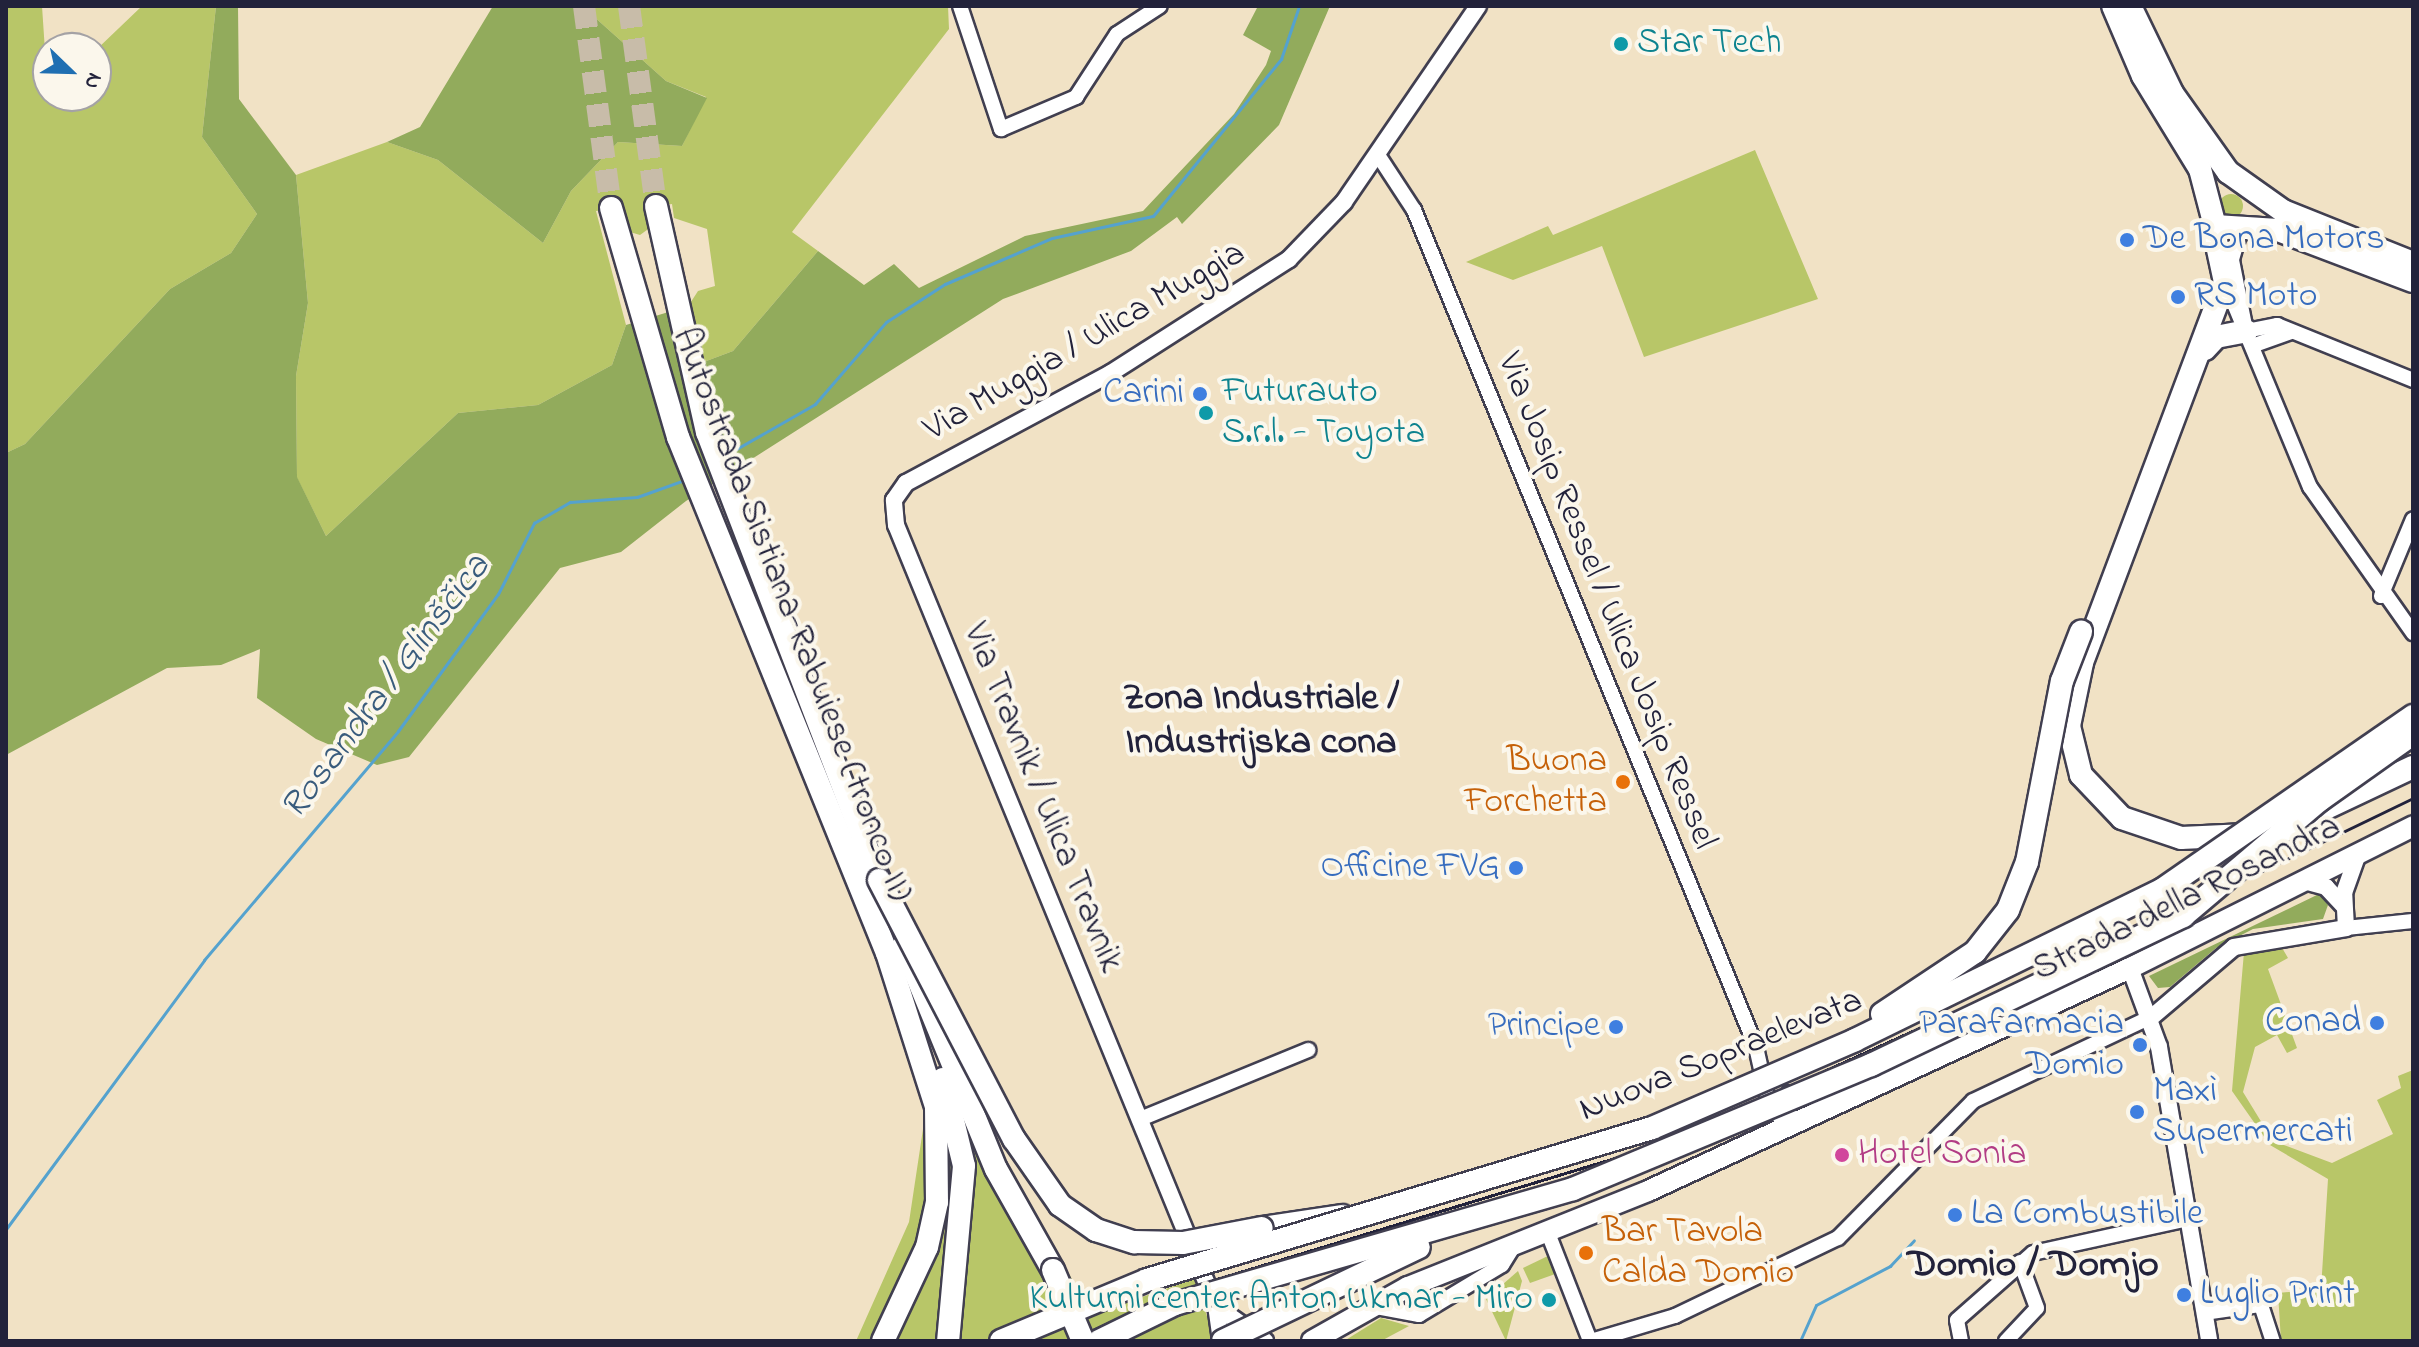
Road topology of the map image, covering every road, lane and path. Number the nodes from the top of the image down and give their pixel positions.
1 (960, 6) edge
2 (1160, 6) edge
3 (1478, 6) edge
4 (2113, 6) edge
5 (2130, 6) edge
6 (1378, 155) junction
7 (2247, 187) junction
8 (2207, 195) junction
9 (656, 206) tunnel mouth
10 (611, 208) tunnel mouth
11 (2212, 222) junction
12 (2241, 228) junction
13 (2413, 263) edge
14 (2413, 281) edge
15 (2225, 282) junction
16 (2249, 338) junction
17 (2202, 353) junction
18 (2413, 380) edge
19 (894, 500) joint
20 (2413, 519) edge
21 (2381, 596) junction
22 (2413, 633) edge
23 (2087, 634) junction
24 (2413, 716) edge
25 (2413, 734) edge
26 (2413, 767) edge
27 (2413, 826) edge
28 (2358, 854) junction
29 (879, 880) junction
30 (2304, 881) junction
31 (2343, 905) junction
32 (2413, 921) edge
33 (2346, 928) junction
34 (887, 953) junction
35 (2130, 968) junction
36 (2169, 1000) junction
37 (2153, 1016) junction
38 (1308, 1050) dead end
39 (1767, 1076) junction
40 (1787, 1089) junction
41 (1767, 1096) junction
42 (1832, 1106) junction
43 (1140, 1119) junction
44 (1789, 1127) junction
45 (1652, 1128) junction
46 (1745, 1147) junction
47 (1573, 1189) junction
48 (1363, 1214) junction
49 (2187, 1219) junction
50 (1548, 1233) junction
51 (1514, 1246) junction
52 (2020, 1262) junction
53 (1216, 1306) junction
54 (1371, 1306) junction
55 (2204, 1313) junction
56 (1255, 1339) edge
57 (883, 1341) edge
58 (948, 1341) edge
59 (1001, 1341) edge
60 (1083, 1341) edge
61 (1099, 1341) edge
62 (1222, 1341) edge
63 (1312, 1341) edge
64 (1591, 1341) edge
65 (1961, 1341) edge
66 (2006, 1341) edge
67 (2209, 1341) edge
68 (2273, 1341) edge

1 - 2 street
3 - 6 street, Via Muggia / Ulica Muggia
4 - 8 main road
5 - 7 main road
6 - 19 street, Via Muggia / Ulica Muggia
6 - 39 street, Via Josip Ressel / Ulica Josip Ressel
7 - 8 main road
7 - 12 main road
7 - 13 main road
8 - 11 main road
9 - 29 main road, Autostrada Sistiana-Rabuiese (tronco II)
10 - 34 main road, Autostrada Sistiana-Rabuiese (tronco II)
11 - 12 main road
11 - 15 main road
12 - 14 main road
12 - 16 street
15 - 16 street
15 - 17 main road
16 - 17 main road
16 - 18 street
16 - 21 street
17 - 23 main road
19 - 43 street, Via Travnik / Ulica Travnik
20 - 21 street
21 - 22 street
23 - 26 main road, bridge
23 - 45 main road, bridge
24 - 45 main road, Nuova Sopraelevata, bridge
25 - 47 main road, Nuova Sopraelevata, bridge
27 - 28 main road, Strada della Rosandra
28 - 30 main road, Strada della Rosandra
28 - 31 street
29 - 48 main road, bridge
29 - 60 main road, bridge
30 - 31 street
30 - 35 main road, Strada della Rosandra
31 - 33 street
32 - 33 street
33 - 36 street
34 - 57 main road
34 - 58 main road
35 - 36 street
35 - 37 street
35 - 42 main road, Strada della Rosandra
36 - 37 street
37 - 49 street
37 - 64 street
38 - 43 street
39 - 40 street
39 - 41 street, Via Josip Ressel / Ulica Josip Ressel
40 - 42 street
40 - 44 street
41 - 44 street
41 - 46 street, Via Josip Ressel / Ulica Josip Ressel
42 - 44 main road, Strada della Rosandra
43 - 53 street, Via Travnik / Ulica Travnik
44 - 46 main road, Strada della Rosandra
45 - 48 main road, Nuova Sopraelevata, bridge
46 - 50 main road, Strada della Rosandra
47 - 61 main road, Nuova Sopraelevata, bridge
47 - 62 main road, bridge
48 - 59 main road, Nuova Sopraelevata, bridge
49 - 52 street
49 - 55 street
50 - 51 main road, Strada della Rosandra
50 - 64 street
51 - 54 main road, Strada della Rosandra
51 - 54 street
52 - 65 street
52 - 66 street
53 - 56 street, Via Travnik / Ulica Travnik
53 - 62 street, Via Travnik / Ulica Travnik
54 - 63 main road, Strada della Rosandra
55 - 67 street
55 - 68 street

